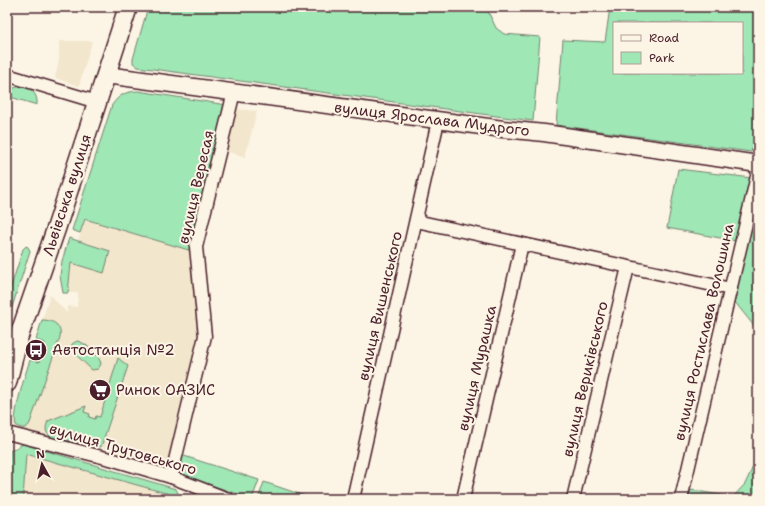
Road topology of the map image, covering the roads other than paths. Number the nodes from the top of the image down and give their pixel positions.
1 (128, 7) edge
2 (7, 75) edge
3 (106, 75) junction
4 (234, 92) junction
5 (98, 102) junction
6 (438, 120) junction
7 (758, 164) edge
8 (758, 172) edge
9 (416, 220) junction
10 (522, 244) junction
11 (628, 267) junction
12 (731, 290) junction
13 (7, 383) edge
14 (7, 433) edge
15 (171, 477) junction
16 (228, 499) edge
17 (353, 499) edge
18 (463, 499) edge
19 (573, 499) edge
20 (682, 499) edge

1 - 3 main road, Львівська вулиця
2 - 5 street
3 - 4 main road, вулиця Ярослава Мудрого
3 - 5 main road, Львівська вулиця
4 - 6 main road, вулиця Ярослава Мудрого
4 - 15 street, вулиця Вересая
5 - 13 main road, Львівська вулиця
6 - 7 main road, вулиця Ярослава Мудрого
6 - 9 street, вулиця Вишенського
8 - 12 street, вулиця Ростислава Волошина
9 - 10 street
9 - 17 street, вулиця Вишенського
10 - 11 street
10 - 18 street, вулиця Мурашка
11 - 12 street
11 - 19 street, вулиця Вериківського
12 - 20 street, вулиця Ростислава Волошина
14 - 15 street, вулиця Трутовського
15 - 16 street, вулиця Трутовського

